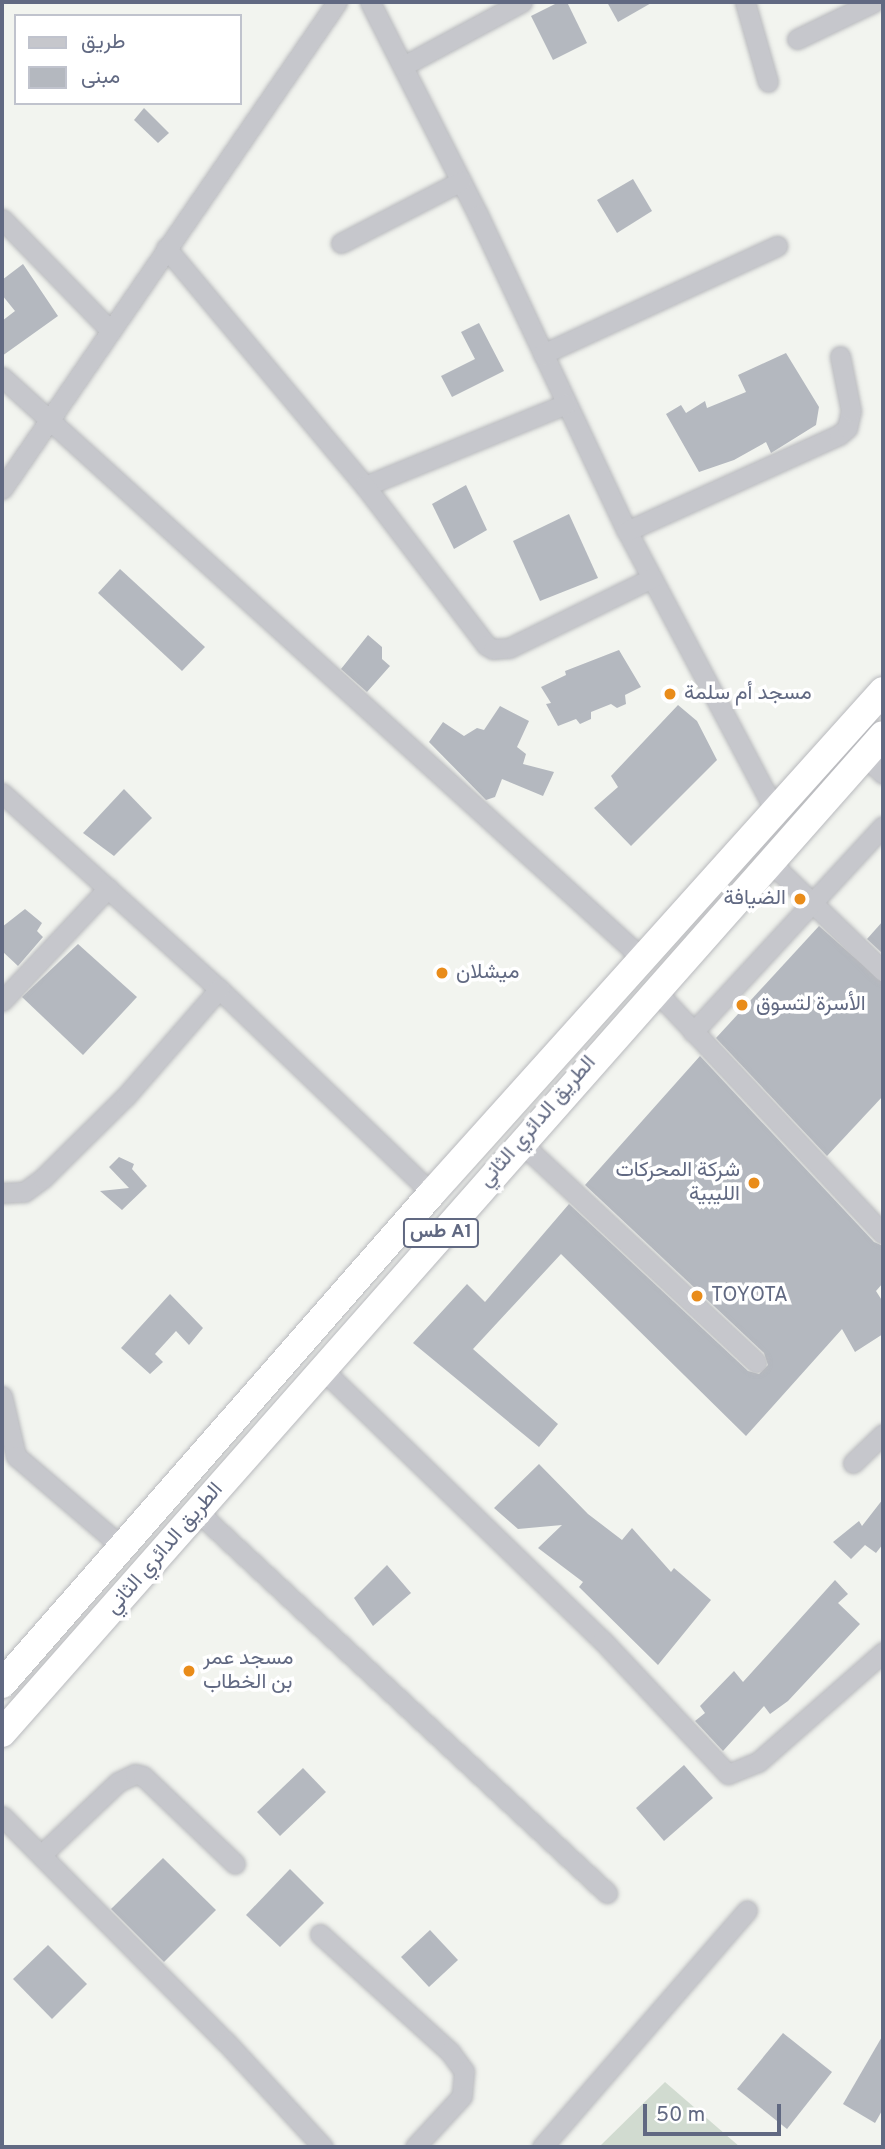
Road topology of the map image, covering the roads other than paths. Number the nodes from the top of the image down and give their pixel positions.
1 (337, 2) edge
2 (370, 2) edge
3 (522, 2) edge
4 (745, 2) edge
5 (874, 2) edge
6 (797, 39) dead end
7 (403, 66) junction
8 (768, 82) dead end
9 (461, 181) junction
10 (2, 219) edge
11 (341, 243) dead end
12 (777, 246) dead end
13 (166, 248) junction
14 (110, 330) junction
15 (543, 354) junction
16 (840, 356) dead end
17 (2, 377) edge
18 (566, 404) junction
19 (49, 422) junction
20 (365, 486) junction
21 (2, 489) edge
22 (627, 531) junction
23 (652, 578) junction
24 (883, 691) edge
25 (879, 748) edge
26 (2, 793) edge
27 (775, 811) junction
28 (883, 826) edge
29 (770, 862) junction
30 (107, 888) junction
31 (812, 904) junction
32 (642, 958) junction
33 (883, 971) edge
34 (219, 989) junction
35 (654, 989) junction
36 (2, 1001) edge
37 (694, 1032) junction
38 (520, 1142) junction
39 (2, 1193) edge
40 (432, 1193) junction
41 (883, 1234) edge
42 (756, 1362) dead end
43 (321, 1369) junction
44 (2, 1396) edge
45 (883, 1434) edge
46 (853, 1463) dead end
47 (198, 1512) junction
48 (121, 1546) junction
49 (883, 1652) edge
50 (2, 1683) edge
51 (2, 1733) edge
52 (2, 1816) edge
53 (41, 1856) junction
54 (235, 1864) dead end
55 (607, 1893) dead end
56 (747, 1910) dead end
57 (320, 1934) dead end
58 (323, 2147) edge
59 (415, 2147) edge
60 (542, 2147) edge

1 - 13 street
2 - 7 street
3 - 7 street
4 - 8 street
5 - 6 street
7 - 9 street
9 - 11 street
9 - 15 street
10 - 14 street
12 - 15 street
13 - 14 street
13 - 20 street
14 - 19 street
15 - 18 street
16 - 22 street
17 - 19 street
18 - 20 street
18 - 22 street
19 - 21 street
19 - 32 street
20 - 23 street
22 - 23 street
23 - 27 street
24 - 27 highway, الطريق الدائري الثاني / طس A1
25 - 29 highway, الطريق الدائري الثاني / طس A1
26 - 30 street
27 - 32 highway, الطريق الدائري الثاني / طس A1
28 - 31 street
29 - 31 street
29 - 35 highway, الطريق الدائري الثاني / طس A1
30 - 34 street
30 - 36 street
31 - 33 street
31 - 37 street
32 - 40 highway, الطريق الدائري الثاني / طس A1
34 - 39 street
34 - 40 street
35 - 37 street
35 - 38 highway, الطريق الدائري الثاني / طس A1
37 - 41 street
38 - 42 street
38 - 43 highway, الطريق الدائري الثاني / طس A1
40 - 48 highway, الطريق الدائري الثاني / طس A1
43 - 47 highway, الطريق الدائري الثاني / طس A1
43 - 49 street
44 - 48 street
45 - 46 street
47 - 51 highway, الطريق الدائري الثاني / طس A1
47 - 55 street
48 - 50 highway, الطريق الدائري الثاني / طس A1
52 - 53 street
53 - 54 street
53 - 58 street
56 - 60 street
57 - 59 street

